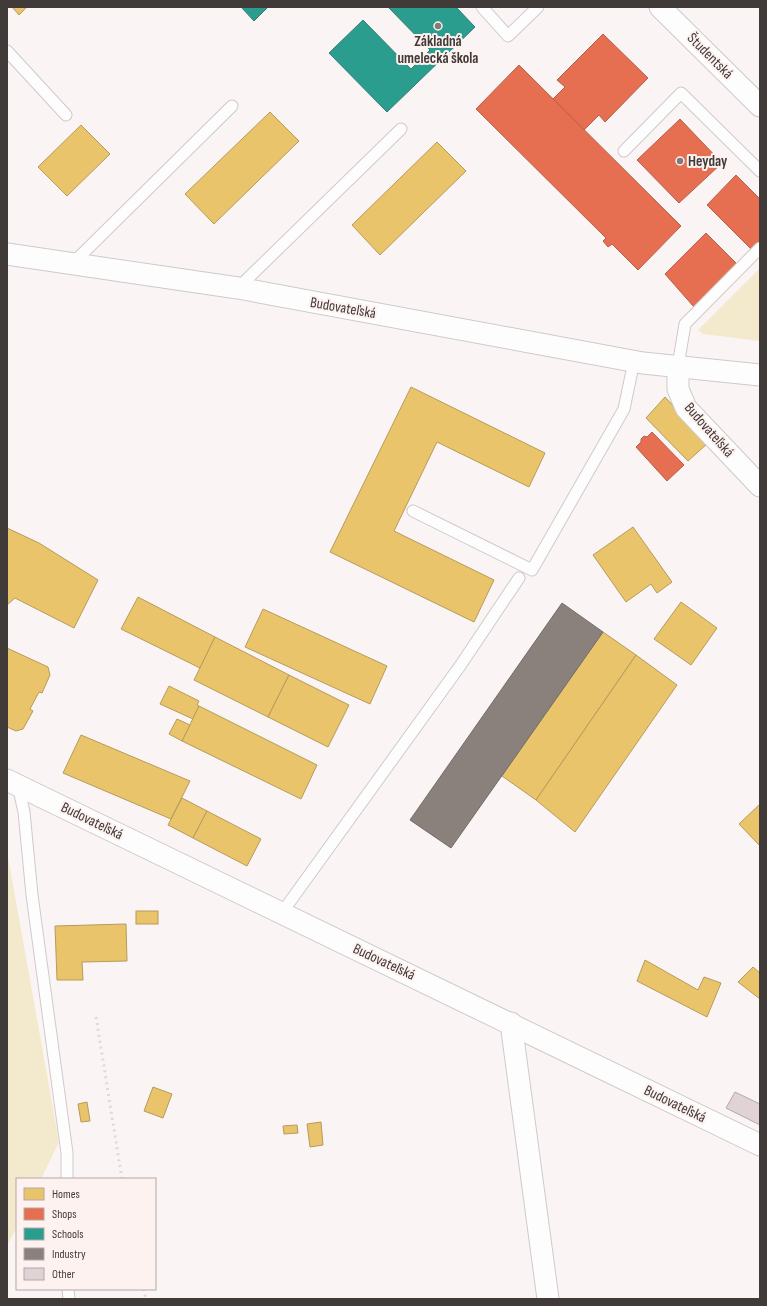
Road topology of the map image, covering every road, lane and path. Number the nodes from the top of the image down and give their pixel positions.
1 (482, 7) edge
2 (538, 7) edge
3 (660, 7) edge
4 (7, 51) edge
5 (232, 106) dead end
6 (760, 106) edge
7 (66, 115) dead end
8 (401, 129) dead end
9 (624, 151) dead end
10 (760, 171) edge
11 (760, 248) edge
12 (7, 254) edge
13 (72, 264) junction
14 (238, 288) junction
15 (634, 361) junction
16 (678, 366) junction
17 (760, 374) edge
18 (760, 486) edge
19 (413, 511) dead end
20 (519, 578) dead end
21 (12, 782) edge
22 (281, 914) junction
23 (511, 1023) junction
24 (760, 1145) edge
25 (67, 1178) edge
26 (548, 1299) edge

1 - 2 lane
3 - 6 street, Študentská
4 - 7 lane
5 - 13 lane
8 - 14 lane
9 - 10 lane
11 - 16 lane
12 - 13 street, Budovateľská
13 - 14 street, Budovateľská
14 - 15 street, Budovateľská
15 - 16 street, Budovateľská
15 - 19 lane
16 - 17 street, Budovateľská
16 - 18 street, Budovateľská
20 - 22 lane
21 - 22 street, Budovateľská
21 - 25 lane
22 - 23 street, Budovateľská
23 - 24 street, Budovateľská
23 - 26 street

